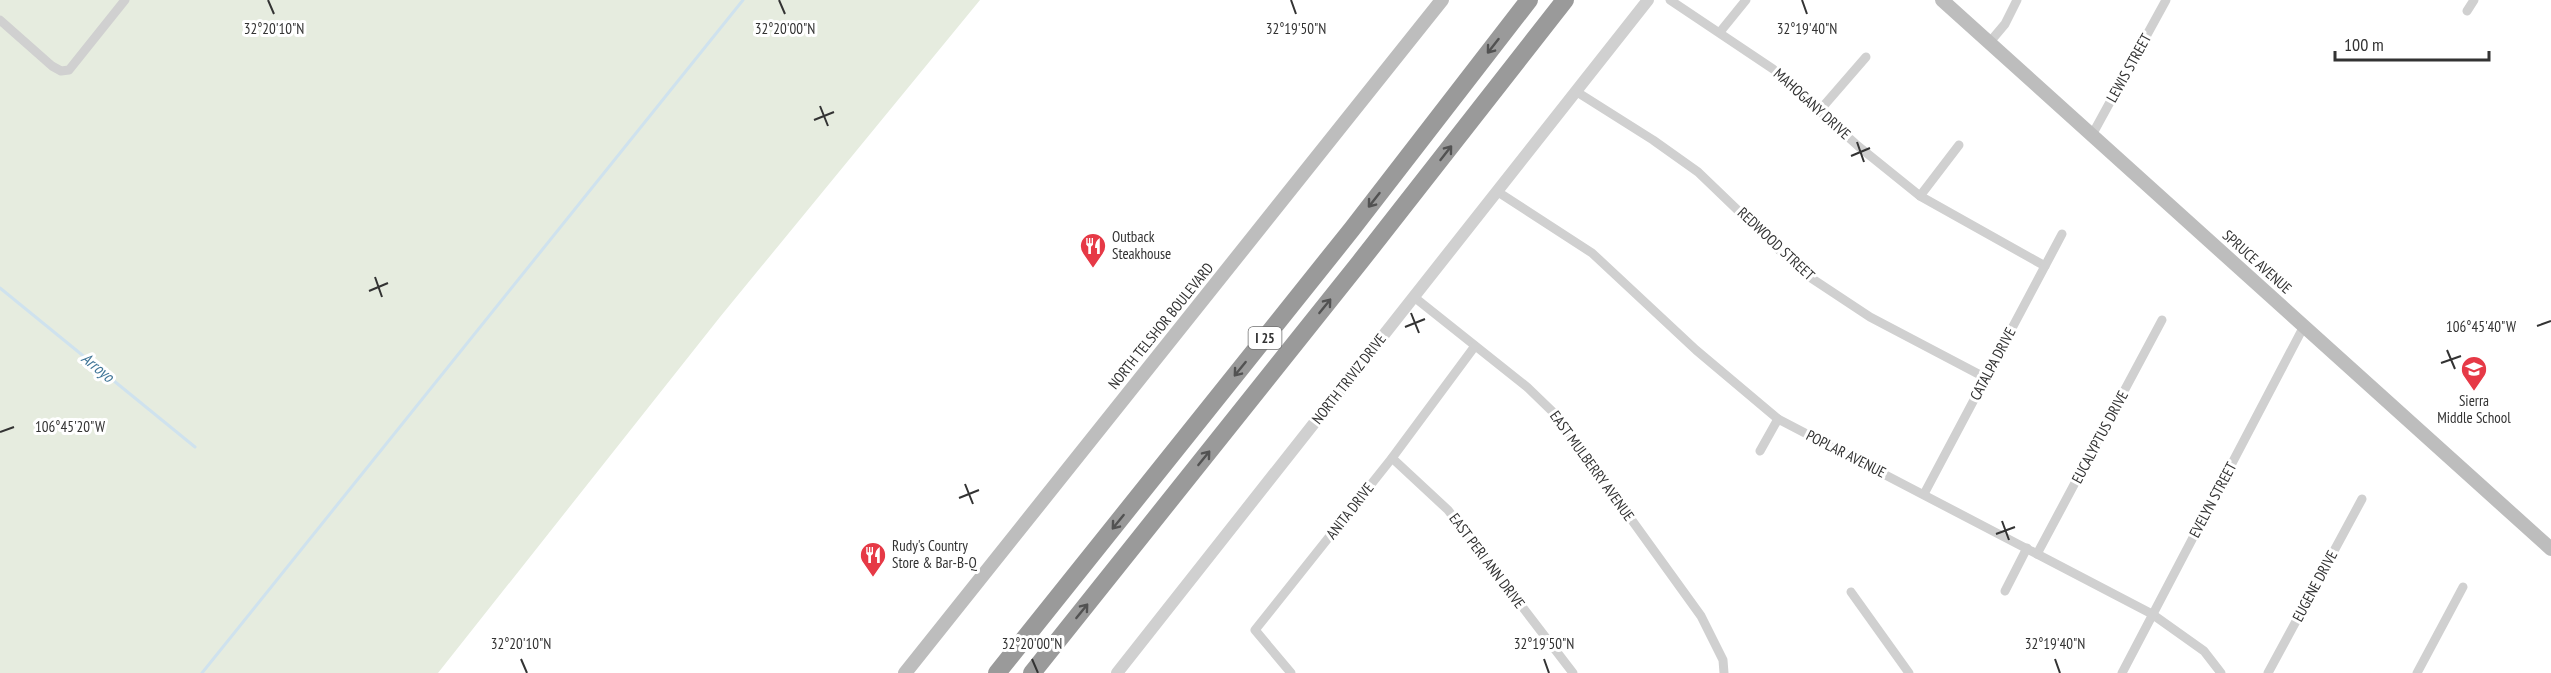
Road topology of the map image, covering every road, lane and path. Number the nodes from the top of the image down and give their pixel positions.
1 (125, 0) edge
2 (1442, 0) edge
3 (1529, 0) edge
4 (1565, 0) edge
5 (1648, 0) edge
6 (1670, 0) edge
7 (1746, 0) edge
8 (1942, 0) edge
9 (2018, 0) edge
10 (2166, 0) edge
11 (2474, 0) edge
12 (2467, 11) dead end
13 (0, 20) edge
14 (1720, 32) junction
15 (1989, 43) junction
16 (1866, 57) dead end
17 (1577, 92) junction
18 (1820, 110) junction
19 (2092, 135) junction
20 (1959, 146) dead end
21 (1498, 192) junction
22 (1920, 196) junction
23 (2061, 234) dead end
24 (2045, 266) junction
25 (1414, 297) junction
26 (2162, 320) dead end
27 (2304, 327) junction
28 (1475, 346) junction
29 (1986, 378) junction
30 (1778, 419) junction
31 (1760, 452) dead end
32 (1392, 458) junction
33 (1924, 494) junction
34 (2362, 499) dead end
35 (2027, 548) junction
36 (2551, 549) edge
37 (2037, 554) junction
38 (2463, 587) dead end
39 (2005, 591) dead end
40 (1851, 592) dead end
41 (2152, 614) junction
42 (905, 673) edge
43 (997, 673) edge
44 (1032, 673) edge
45 (1117, 673) edge
46 (1291, 673) edge
47 (1573, 673) edge
48 (1724, 673) edge
49 (1909, 673) edge
50 (2122, 673) edge
51 (2221, 673) edge
52 (2268, 673) edge
53 (2417, 673) edge

1 - 13 street
2 - 42 main road, NORTH TELSHOR BOULEVARD
3 -> 43 highway, I 25
44 -> 4 highway, I 25
5 - 17 street, NORTH TRIVIZ DRIVE
6 - 14 street, MAHOGANY DRIVE
7 - 14 street
8 - 15 main road, SPRUCE AVENUE
9 - 15 street
10 - 19 street, LEWIS STREET
11 - 12 street
14 - 18 street, MAHOGANY DRIVE
15 - 19 main road, SPRUCE AVENUE
16 - 18 street
17 - 21 street, NORTH TRIVIZ DRIVE
17 - 29 street, REDWOOD STREET
18 - 22 street, MAHOGANY DRIVE
19 - 27 main road, SPRUCE AVENUE
20 - 22 street
21 - 25 street, NORTH TRIVIZ DRIVE
21 - 30 street, POPLAR AVENUE
22 - 24 street, MAHOGANY DRIVE
23 - 24 street, CATALPA DRIVE
24 - 29 street, CATALPA DRIVE
25 - 28 street, EAST MULBERRY AVENUE
25 - 45 street, NORTH TRIVIZ DRIVE
26 - 37 street, EUCALYPTUS DRIVE
27 - 36 main road, SPRUCE AVENUE
27 - 41 street, EVELYN STREET
28 - 32 street, ANITA DRIVE
28 - 48 street, EAST MULBERRY AVENUE
29 - 33 street, CATALPA DRIVE
30 - 31 street
30 - 33 street, POPLAR AVENUE
32 - 46 street, ANITA DRIVE
32 - 47 street, EAST PERI ANN DRIVE
33 - 35 street, POPLAR AVENUE
34 - 52 street, EUGENE DRIVE
35 - 37 street, POPLAR AVENUE
35 - 39 street
37 - 41 street, POPLAR AVENUE
38 - 53 street
40 - 49 street
41 - 50 street, EVELYN STREET
41 - 51 street, POPLAR AVENUE

